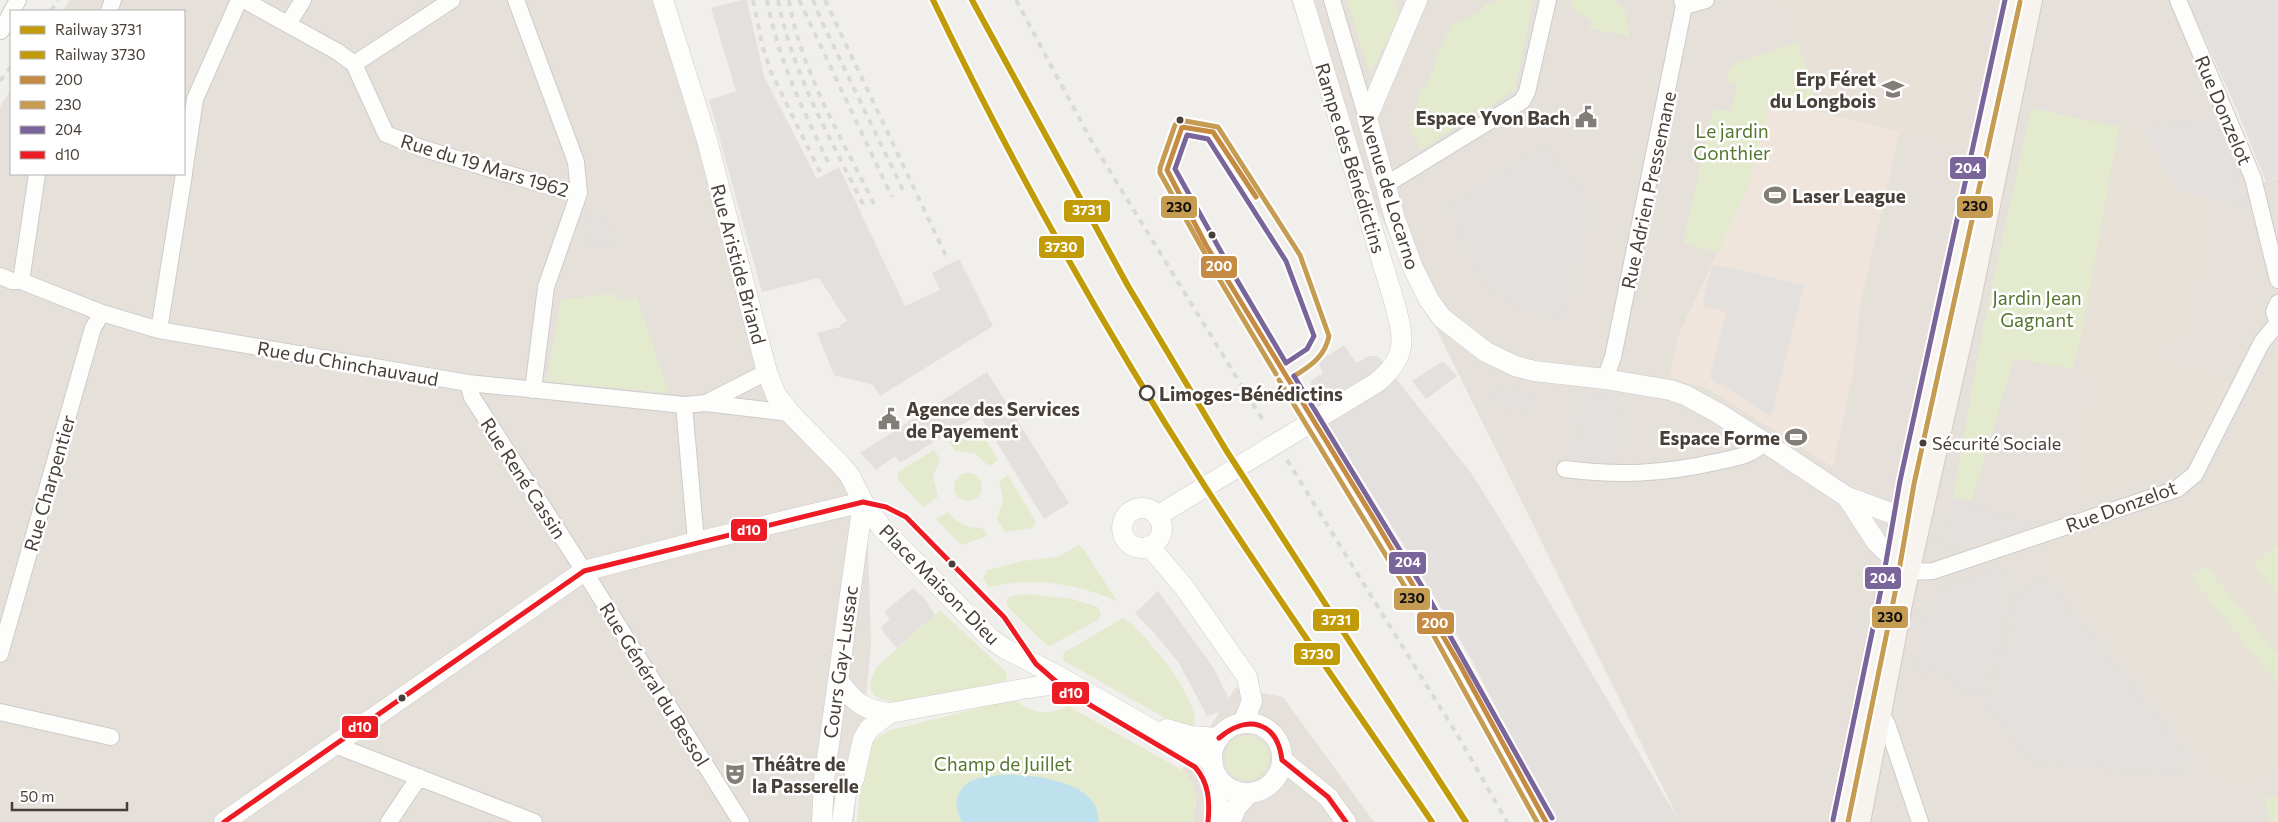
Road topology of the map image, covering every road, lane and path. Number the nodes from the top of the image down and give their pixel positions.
1 (239, 0) edge
2 (244, 0) edge
3 (303, 0) edge
4 (452, 0) edge
5 (516, 0) edge
6 (664, 0) edge
7 (1303, 0) edge
8 (1332, 0) edge
9 (1417, 0) edge
10 (1548, 0) edge
11 (1706, 0) edge
12 (2013, 0) edge
13 (2032, 0) edge
14 (2178, 0) edge
15 (1683, 3) edge
16 (10, 14) edge
17 (288, 24) junction
18 (0, 31) edge
19 (354, 64) junction
20 (1367, 118) junction
21 (185, 166) edge
22 (37, 175) edge
23 (184, 175) edge
24 (1387, 184) junction
25 (579, 193) junction
26 (0, 276) edge
27 (2278, 280) edge
28 (21, 281) junction
29 (2278, 303) edge
30 (102, 314) junction
31 (2278, 323) edge
32 (159, 330) junction
33 (767, 372) junction
34 (1605, 379) junction
35 (468, 383) junction
36 (533, 390) junction
37 (706, 403) junction
38 (684, 405) junction
39 (790, 413) junction
40 (1764, 442) junction
41 (1565, 469) dead end
42 (1847, 497) junction
43 (863, 502) junction
44 (1157, 516) junction
45 (1910, 521) junction
46 (696, 542) junction
47 (1150, 547) junction
48 (1901, 564) junction
49 (584, 571) junction
50 (0, 654) edge
51 (838, 680) junction
52 (1068, 686) junction
53 (1252, 701) junction
54 (0, 712) edge
55 (890, 713) junction
56 (1881, 714) junction
57 (1139, 721) junction
58 (1243, 723) junction
59 (1267, 728) junction
60 (111, 738) dead end
61 (1220, 738) junction
62 (335, 745) junction
63 (1282, 760) junction
64 (1213, 764) junction
65 (419, 777) junction
66 (1222, 782) junction
67 (1271, 784) junction
68 (1316, 788) junction
69 (1249, 793) junction
70 (527, 821) edge
71 (224, 822) edge
72 (389, 822) edge
73 (741, 822) edge
74 (822, 822) edge
75 (842, 822) edge
76 (1214, 822) edge
77 (1230, 822) edge
78 (1346, 822) edge
79 (1840, 822) edge
80 (1859, 822) edge
81 (1920, 822) edge

1 - 21 street
2 - 17 street
3 - 17 street
4 - 19 street
5 - 25 street
6 - 33 street, Rue Aristide Briand
7 - 44 street, Rampe des Bénédictins
8 - 20 street, Avenue de Locarno
9 - 20 street
10 - 24 street
11 - 15 street
12 - 45 main road
13 - 45 main road
14 - 27 street, Rue Donzelot
15 - 34 street, Rue Adrien Pressemane
16 - 18 street
17 - 19 street
19 - 25 street, Rue du 19 Mars 1962
20 - 24 street, Avenue de Locarno
22 - 28 street
23 - 32 street
24 - 34 street, Avenue de Locarno
25 - 36 street
26 - 28 street, Rue du Chinchauvaud
28 - 30 street, Rue du Chinchauvaud
29 - 31 street
30 - 32 street, Rue du Chinchauvaud
30 - 50 street, Rue Charpentier
31 - 48 street, Rue Donzelot
32 - 35 street, Rue du Chinchauvaud
33 - 37 street, Rue du Chinchauvaud
33 - 39 street, Rue Aristide Briand
34 - 40 street, Avenue de Locarno
35 - 36 street, Rue du Chinchauvaud
35 - 49 street, Rue René Cassin
36 - 38 street, Rue du Chinchauvaud
37 - 38 street, Rue du Chinchauvaud
37 - 39 street, Rue du Chinchauvaud
38 - 46 street
39 - 43 street, Rue Aristide Briand
40 - 41 street
40 - 42 street, Avenue de Locarno
42 - 45 street, Avenue de Locarno
42 - 48 street, Avenue de Locarno
43 - 46 street
43 - 51 street, Cours Gay-Lussac
43 - 52 street, Place Maison-Dieu
44 - 47 street
44 - 47 street
45 - 48 main road
46 - 49 street
47 - 53 street
48 - 56 main road
48 - 79 main road
49 - 62 street
49 - 73 street, Rue Général du Bessol
51 - 55 street
51 - 74 street, Cours Gay-Lussac
52 - 55 street
52 - 57 street, Place Maison-Dieu
53 - 58 street
53 - 59 street
54 - 60 street
55 - 75 street, Cours Gay-Lussac
56 - 80 main road
56 - 81 street
57 - 61 street, Place Maison-Dieu
57 - 64 street, Place Maison-Dieu
58 - 59 street
58 - 61 street
59 - 63 street
61 - 64 street
62 - 65 street
62 - 71 street
63 - 67 street
63 - 68 street
64 - 66 street
65 - 70 street
65 - 72 street
66 - 69 street
66 - 76 street
67 - 68 street
67 - 69 street
68 - 78 street
69 - 77 street

